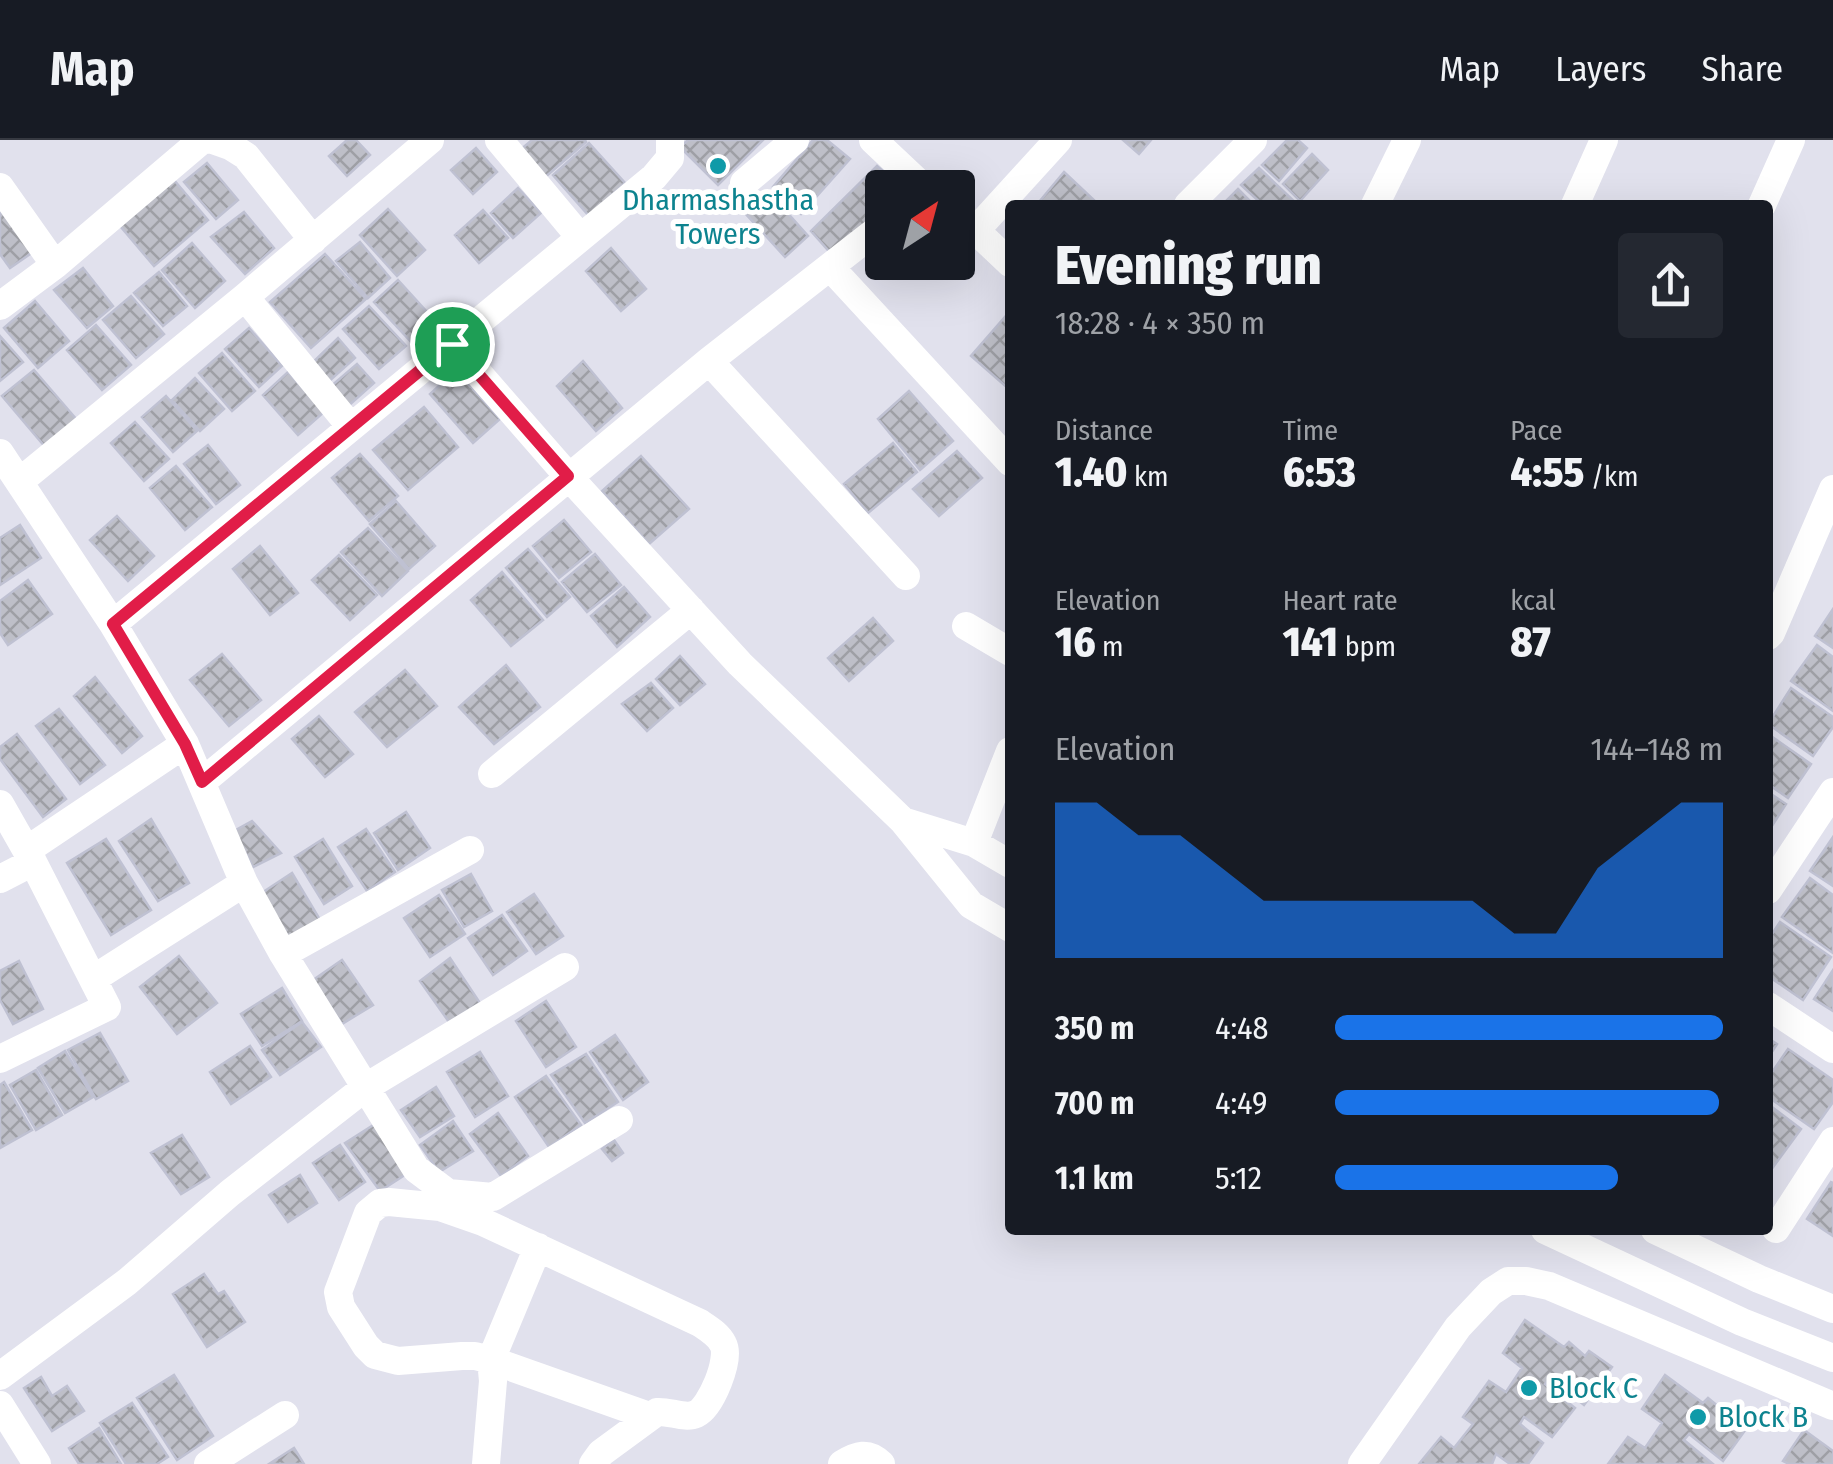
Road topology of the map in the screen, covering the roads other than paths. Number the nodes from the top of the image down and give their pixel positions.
1 (209, 140) edge
2 (499, 140) edge
3 (670, 140) edge
4 (795, 140) edge
5 (1058, 140) edge
6 (1253, 140) edge
7 (1406, 140) edge
8 (1604, 140) edge
9 (1791, 140) edge
10 (876, 141) edge
11 (412, 146) edge
12 (906, 170) edge
13 (744, 183) dead end
14 (0, 187) edge
15 (1193, 200) edge
16 (1377, 200) edge
17 (1577, 200) edge
18 (1764, 200) edge
19 (975, 215) edge
20 (975, 230) edge
21 (580, 237) junction
22 (313, 240) junction
23 (865, 240) edge
24 (1005, 258) edge
25 (54, 265) junction
26 (831, 268) junction
27 (245, 297) junction
28 (0, 306) edge
29 (452, 344) junction
30 (709, 361) junction
31 (352, 427) junction
32 (0, 453) edge
33 (1005, 457) edge
34 (568, 476) junction
35 (19, 482) junction
36 (1833, 489) edge
37 (906, 576) dead end
38 (691, 610) junction
39 (113, 624) junction
40 (966, 626) dead end
41 (1773, 628) edge
42 (1005, 649) edge
43 (185, 744) junction
44 (1005, 764) edge
45 (492, 774) dead end
46 (202, 782) junction
47 (1833, 792) edge
48 (0, 804) edge
49 (903, 821) junction
50 (974, 843) junction
51 (470, 850) dead end
52 (30, 856) junction
53 (1005, 861) edge
54 (0, 879) edge
55 (1773, 882) edge
56 (244, 883) junction
57 (1005, 925) edge
58 (283, 954) junction
59 (565, 967) dead end
60 (92, 979) junction
61 (1773, 1009) edge
62 (1833, 1048) edge
63 (0, 1059) edge
64 (366, 1087) junction
65 (619, 1120) dead end
66 (1833, 1142) edge
67 (488, 1209) junction
68 (1776, 1229) dead end
69 (1555, 1235) edge
70 (1666, 1235) edge
71 (538, 1247) junction
72 (1759, 1279) junction
73 (1833, 1309) edge
74 (1742, 1322) junction
75 (1833, 1358) edge
76 (490, 1360) junction
77 (0, 1376) edge
78 (543, 1379) junction
79 (0, 1405) edge
80 (1833, 1406) edge
81 (490, 1410) junction
82 (285, 1414) dead end
83 (649, 1416) junction
84 (1365, 1463) edge
85 (37, 1464) edge
86 (208, 1464) edge
87 (486, 1464) edge
88 (593, 1464) edge
89 (842, 1464) edge
90 (882, 1464) edge

1 - 22 street
1 - 25 street
2 - 21 street
3 - 21 street
4 - 13 street
5 - 19 street
6 - 15 street
7 - 16 street
8 - 17 street
9 - 18 street
10 - 12 street
11 - 22 street
14 - 25 street
20 - 24 street
21 - 29 street
22 - 27 street
23 - 26 street
25 - 28 street
26 - 30 street
26 - 33 street
27 - 31 street
27 - 35 street
29 - 31 street
29 - 34 street
30 - 34 street
30 - 37 street
31 - 39 street
32 - 35 street
34 - 38 street
34 - 46 street
35 - 39 street
36 - 41 street
38 - 45 street
38 - 49 street
39 - 43 street
40 - 42 street
43 - 46 street
43 - 52 street
44 - 50 street
46 - 56 street
47 - 55 street
48 - 52 street
49 - 50 street
49 - 57 street
50 - 53 street
51 - 58 street
52 - 54 street
52 - 60 street
56 - 58 street
56 - 60 street
58 - 64 street
59 - 64 street
60 - 63 street
61 - 62 street
64 - 67 street
64 - 77 street
65 - 67 street
66 - 68 street
67 - 71 street
67 - 76 street
69 - 74 street
70 - 72 street
71 - 76 street
71 - 83 street
72 - 73 street
72 - 74 street
74 - 75 street
76 - 78 street
76 - 81 street
78 - 81 street
78 - 83 street
79 - 85 street
80 - 84 street
81 - 87 street
82 - 86 street
83 - 88 street
89 - 90 street

